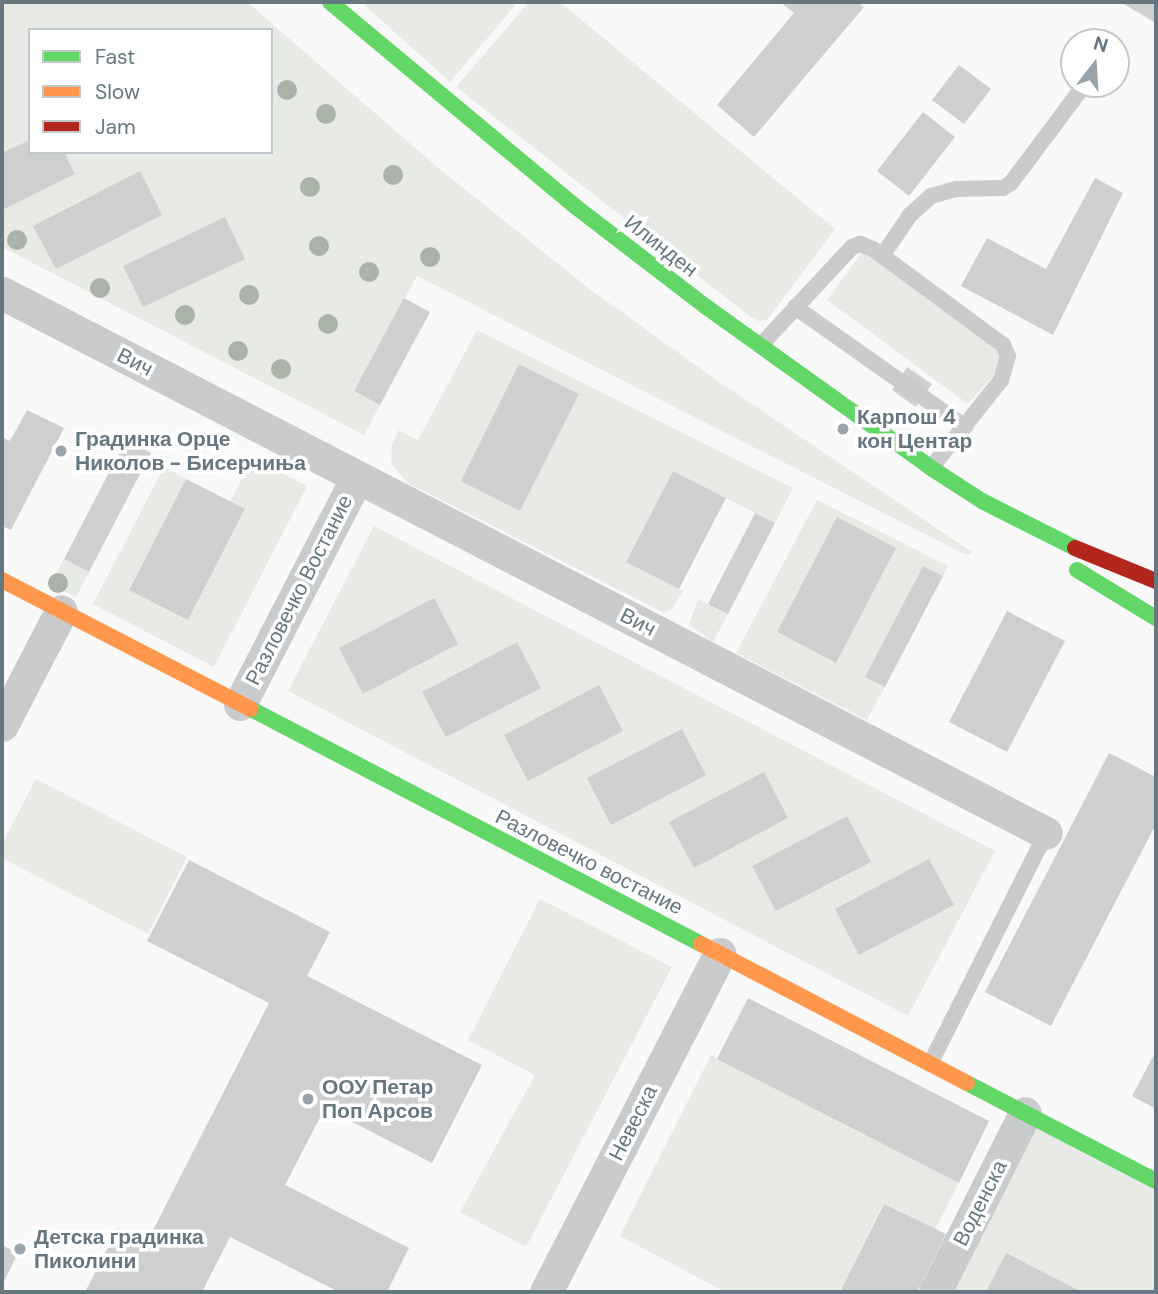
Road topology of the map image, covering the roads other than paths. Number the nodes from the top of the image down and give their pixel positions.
1 (330, 2) edge
2 (1075, 98) edge
3 (883, 256) junction
4 (2, 293) edge
5 (795, 307) junction
6 (760, 346) junction
7 (965, 427) junction
8 (931, 468) junction
9 (357, 477) junction
10 (982, 501) junction
11 (2, 580) edge
12 (1156, 581) edge
13 (61, 611) junction
14 (1156, 618) edge
15 (240, 704) junction
16 (2, 725) edge
17 (1046, 833) joint
18 (720, 954) junction
19 (930, 1064) junction
20 (1025, 1113) junction
21 (1156, 1181) edge
22 (546, 1292) edge
23 (935, 1292) edge

1 - 6 street, Илинден
2 - 3 lane
3 - 5 lane
3 - 7 lane
4 - 9 street, Вич
5 - 6 lane
5 - 7 lane
6 - 8 street, Илинден
7 - 8 lane
8 - 10 street, Илинден
9 - 15 street, Разловечко Востание
9 - 17 street, Вич
10 - 12 street, Илинден
10 - 14 street, Илинден
11 - 13 street, Разловечко востание
13 - 15 street, Разловечко востание
13 - 16 street
15 - 18 street, Разловечко востание
17 - 19 lane, Вич
18 - 19 street, Разловечко востание
18 - 22 street, Невеска
19 - 20 street, Разловечко востание
20 - 21 street, Разловечко востание
20 - 23 street, Воденска

